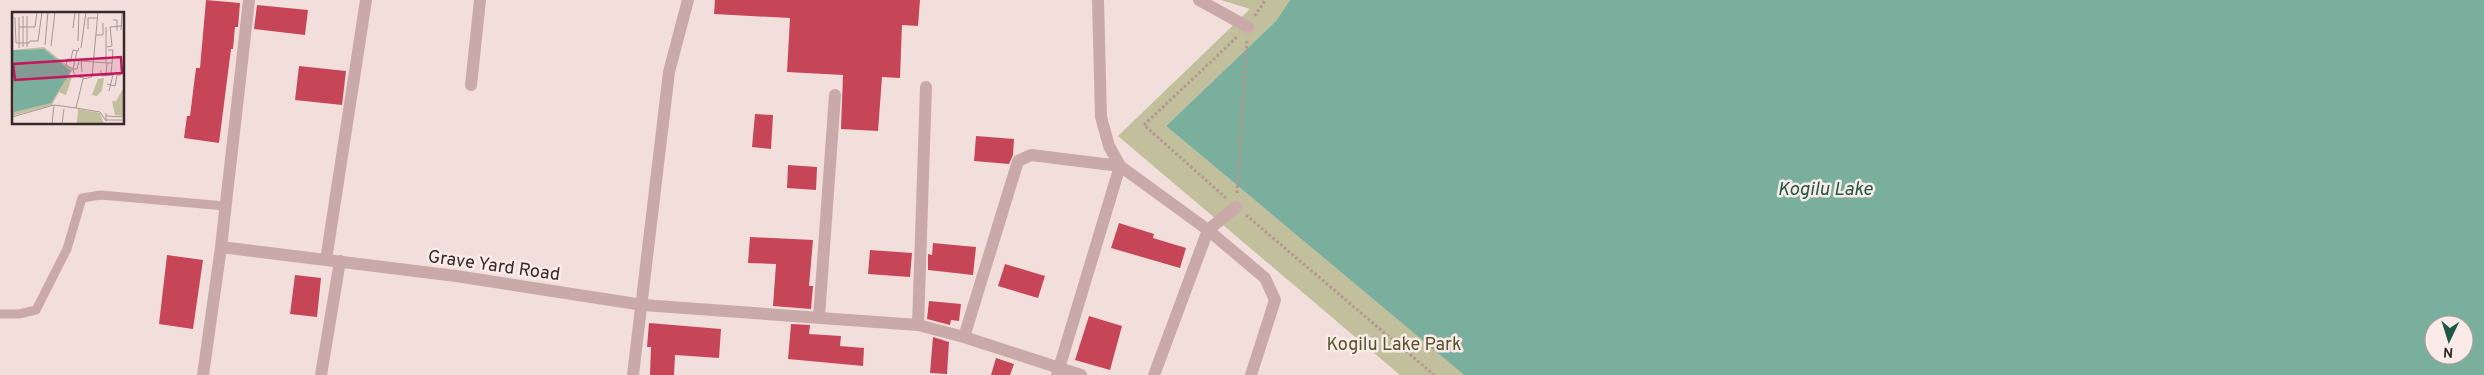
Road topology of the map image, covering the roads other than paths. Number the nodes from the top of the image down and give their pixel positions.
1 (250, 0) edge
2 (366, 0) edge
3 (480, 0) edge
4 (688, 0) edge
5 (1098, 0) edge
6 (1200, 0) edge
7 (1248, 27) road end
8 (471, 85) dead end
9 (926, 87) dead end
10 (835, 95) dead end
11 (1120, 166) junction
12 (225, 206) junction
13 (1236, 207) road end
14 (1208, 230) junction
15 (221, 247) junction
16 (326, 260) junction
17 (340, 261) junction
18 (643, 305) junction
19 (0, 314) edge
20 (819, 317) junction
21 (918, 325) junction
22 (964, 337) junction
23 (1058, 371) edge
24 (203, 375) edge
25 (322, 375) edge
26 (634, 375) edge
27 (1082, 375) edge
28 (1154, 375) edge
29 (1251, 375) edge

1 - 12 street
2 - 16 street
3 - 8 street
4 - 18 street
5 - 11 street
6 - 7 street
9 - 21 street
10 - 20 street
11 - 14 street
11 - 22 street
11 - 23 street
12 - 15 street
12 - 19 lane
13 - 14 street
14 - 28 street
14 - 29 street
15 - 16 street, Grave Yard Road
15 - 24 street
16 - 17 street, Grave Yard Road
17 - 18 street, Grave Yard Road
17 - 25 street
18 - 20 street, Grave Yard Road
18 - 26 street
20 - 21 street, Grave Yard Road
21 - 22 street, Grave Yard Road
22 - 23 street, Grave Yard Road
23 - 27 street, Grave Yard Road

